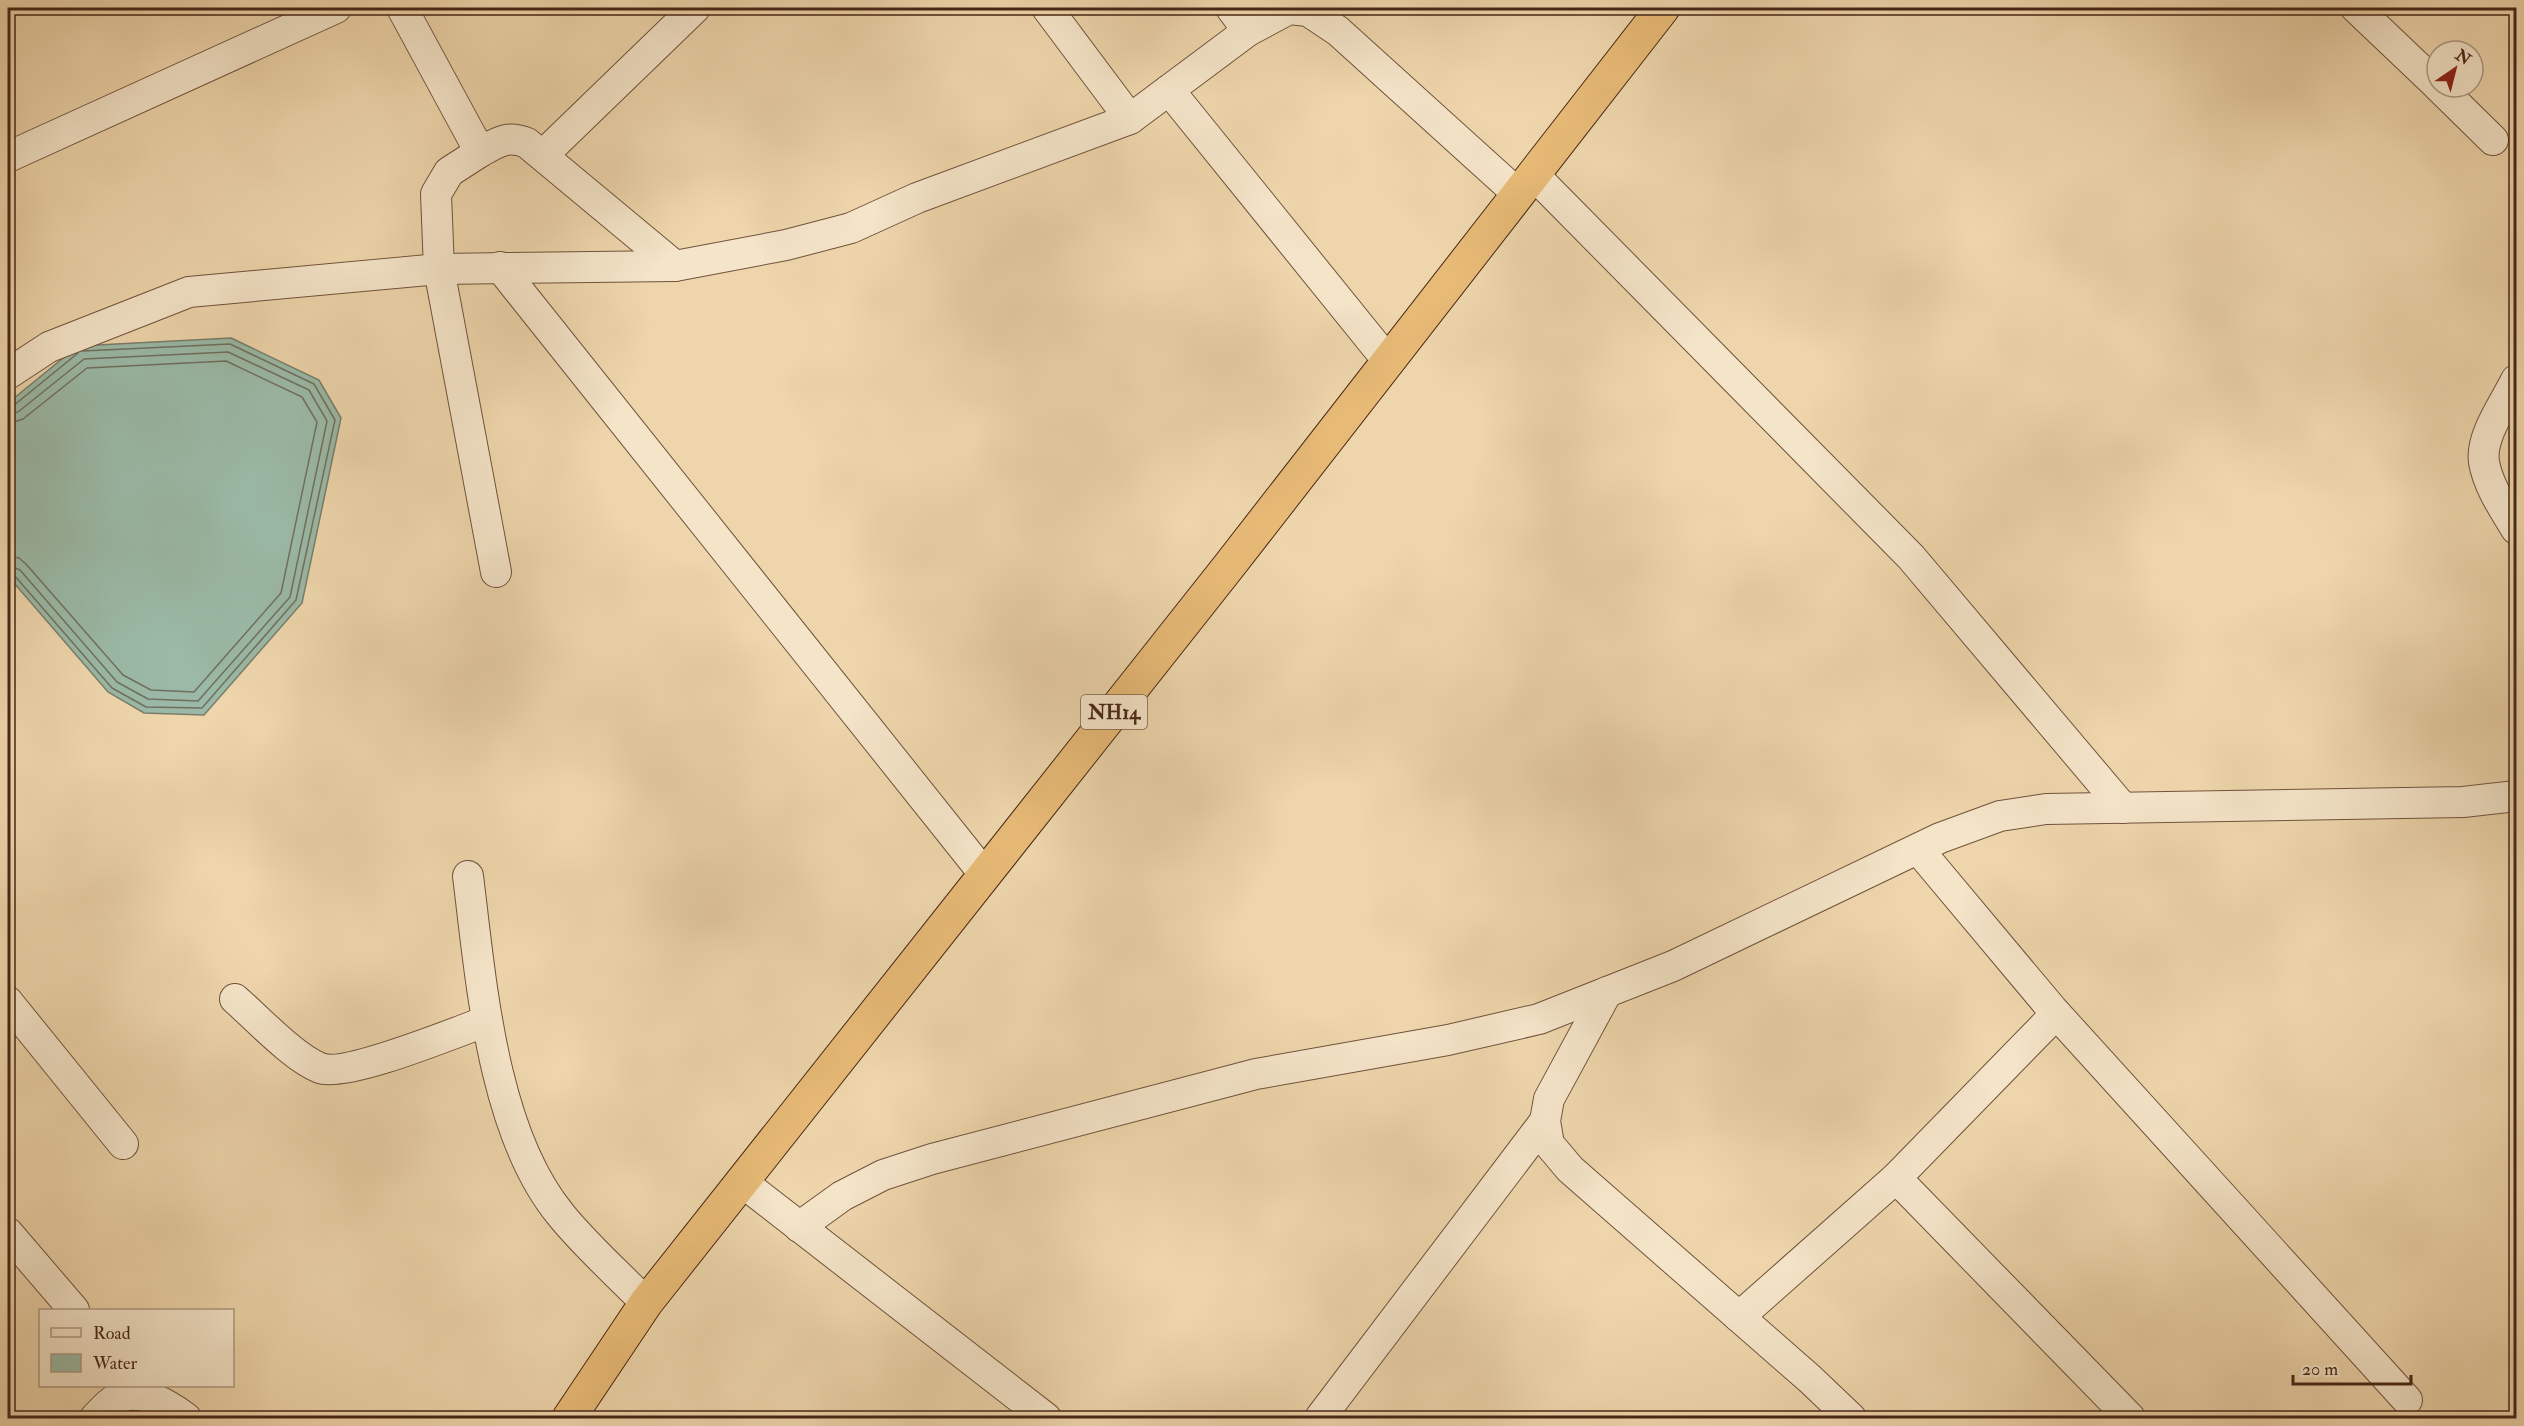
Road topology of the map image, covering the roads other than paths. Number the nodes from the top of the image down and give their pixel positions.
1 (336, 8) edge
2 (402, 8) edge
3 (694, 8) edge
4 (1047, 8) edge
5 (1663, 8) edge
6 (2356, 8) edge
7 (1240, 19) edge
8 (2425, 74) edge
9 (1169, 90) junction
10 (2451, 99) edge
11 (1130, 119) junction
12 (2493, 140) dead end
13 (480, 152) junction
14 (543, 155) junction
15 (8, 158) edge
16 (1526, 184) junction
17 (675, 266) junction
18 (500, 267) junction
19 (439, 269) junction
20 (1388, 361) junction
21 (8, 374) edge
22 (2517, 380) edge
23 (2517, 529) edge
24 (496, 572) dead end
25 (2517, 796) edge
26 (2123, 808) junction
27 (1918, 849) junction
28 (985, 875) junction
29 (468, 876) dead end
30 (1606, 992) junction
31 (235, 999) dead end
32 (8, 1002) edge
33 (2056, 1014) junction
34 (487, 1021) junction
35 (1545, 1121) junction
36 (123, 1144) dead end
37 (1896, 1178) junction
38 (742, 1182) junction
39 (799, 1227) junction
40 (8, 1233) edge
41 (646, 1303) junction
42 (72, 1309) edge
43 (1739, 1317) junction
44 (143, 1392) edge
45 (2407, 1400) dead end
46 (94, 1419) edge
47 (186, 1419) edge
48 (569, 1419) edge
49 (1046, 1419) edge
50 (1320, 1419) edge
51 (1851, 1419) edge
52 (2130, 1419) edge

1 - 15 street
2 - 13 street
3 - 14 street
4 - 11 street
5 - 16 highway, NH14
6 - 8 street
7 - 9 street
7 - 16 street
9 - 11 street
9 - 20 street
10 - 12 street
11 - 17 street
13 - 14 street
13 - 19 street
14 - 17 street
16 - 20 highway, NH14
16 - 26 street
17 - 18 street
18 - 19 street
18 - 28 street
19 - 21 street
19 - 24 street
20 - 28 highway, NH14
22 - 23 street
25 - 26 street
26 - 27 street
27 - 30 street
27 - 33 street
28 - 38 highway, NH14
29 - 34 street
30 - 35 street
30 - 39 street
31 - 34 street
32 - 36 street
33 - 37 street
33 - 45 street
34 - 41 street
35 - 43 street
35 - 50 street
37 - 43 street
37 - 52 street
38 - 39 street
38 - 41 highway, NH14
39 - 49 street
40 - 42 street
41 - 48 highway, NH14
43 - 51 street
44 - 46 street
44 - 47 street

